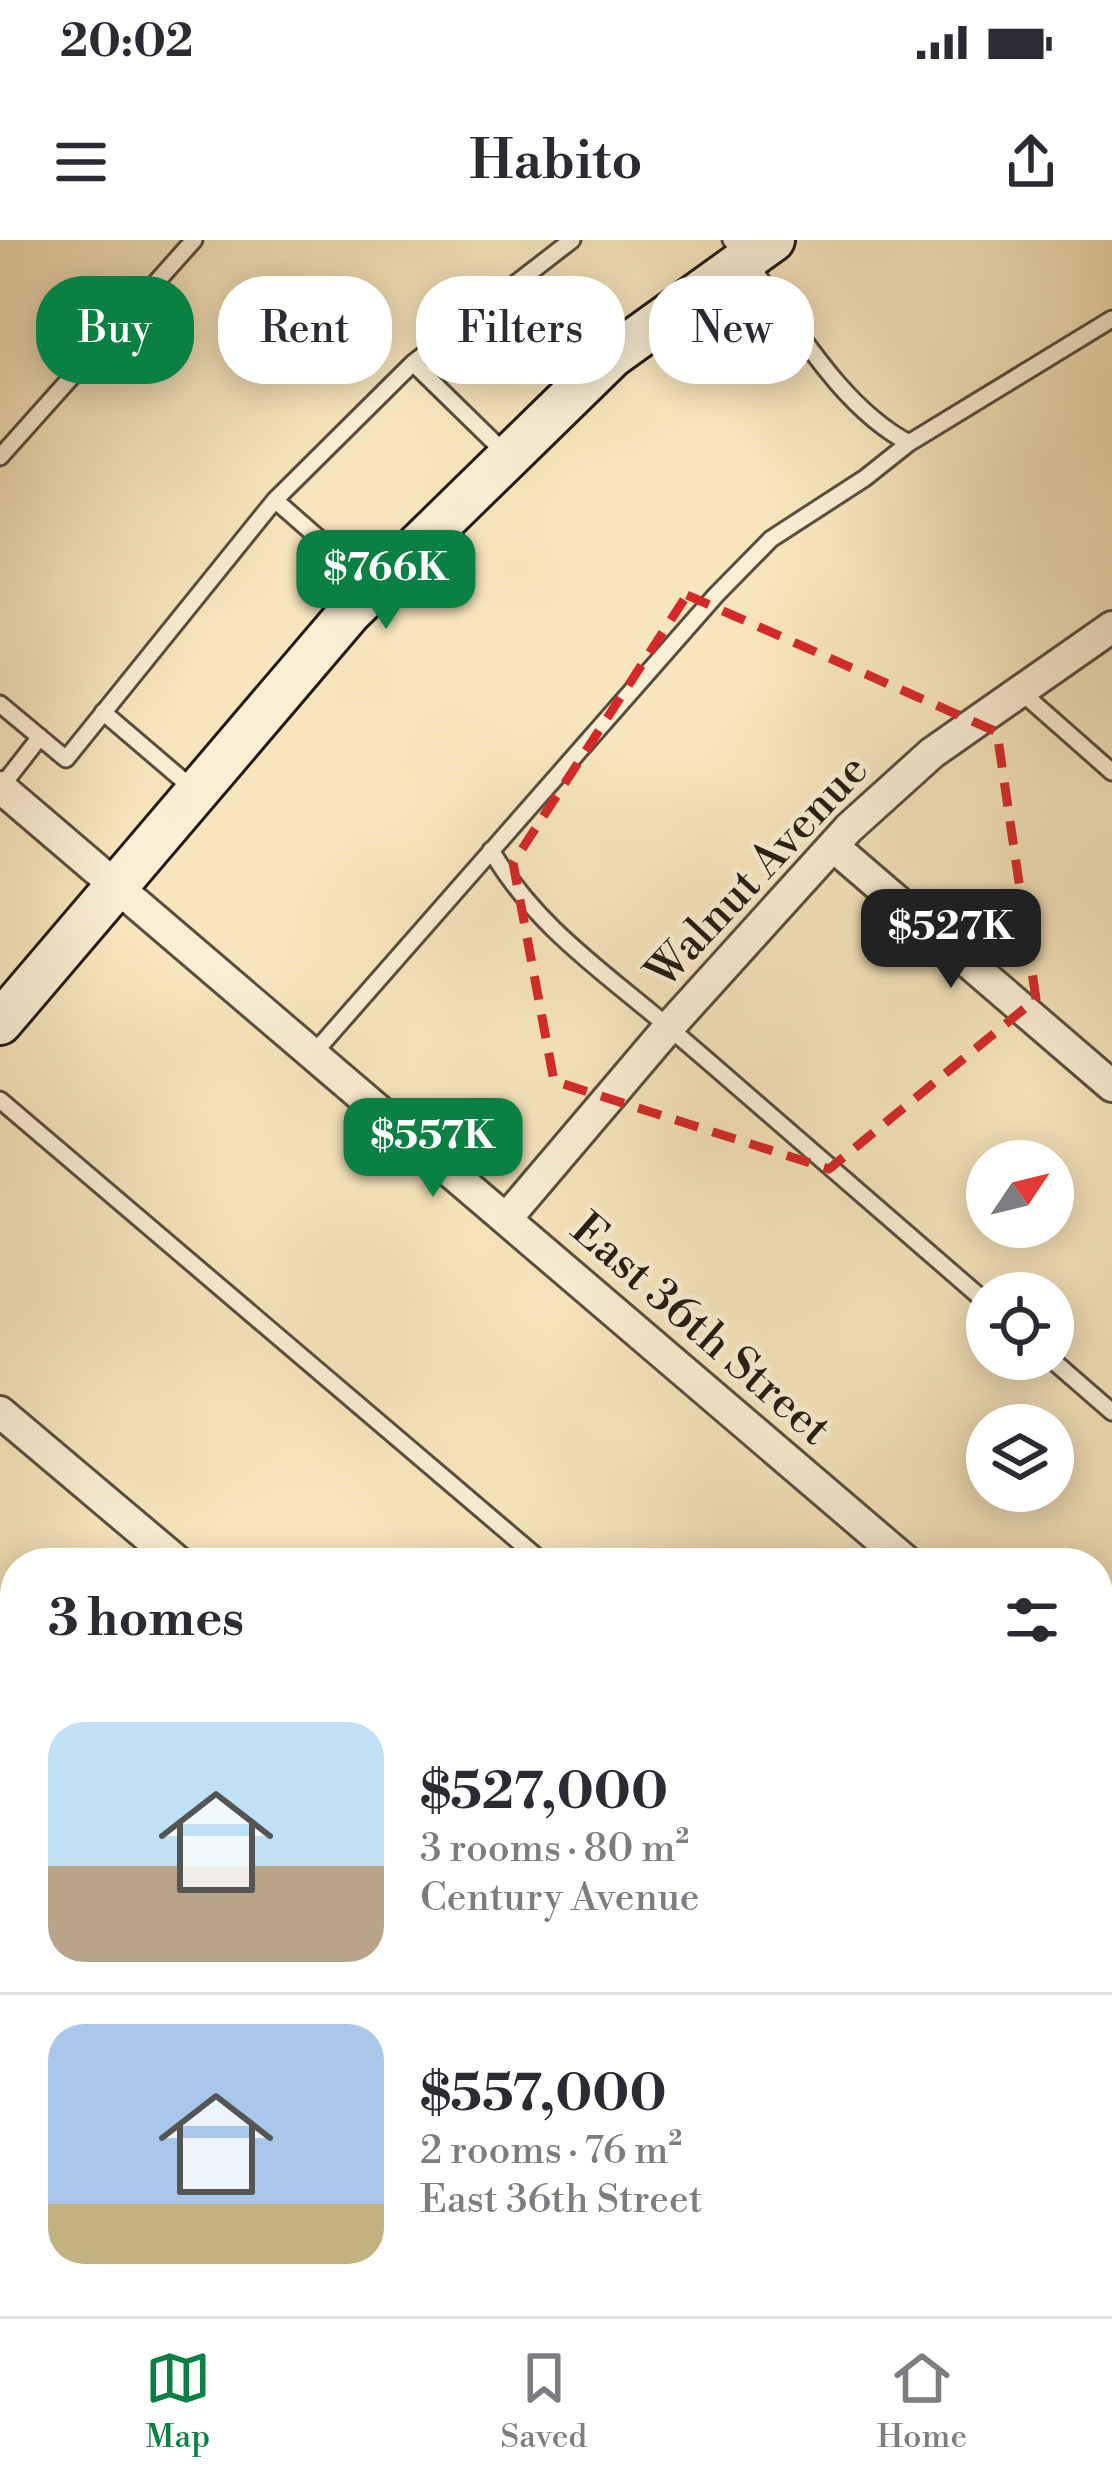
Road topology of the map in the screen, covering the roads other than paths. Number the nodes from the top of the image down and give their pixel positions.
1 (194, 240) edge
2 (572, 240) edge
3 (750, 246) edge
4 (1112, 319) edge
5 (413, 363) junction
6 (909, 443) junction
7 (0, 457) edge
8 (509, 457) junction
9 (275, 500) junction
10 (376, 588) junction
11 (1112, 627) edge
12 (1020, 691) junction
13 (0, 704) edge
14 (103, 712) junction
15 (40, 737) junction
16 (1112, 772) edge
17 (0, 787) edge
18 (197, 793) junction
19 (833, 846) junction
20 (491, 850) junction
21 (117, 887) junction
22 (0, 1023) edge
23 (669, 1027) junction
24 (313, 1054) junction
25 (1112, 1086) edge
26 (0, 1100) edge
27 (506, 1219) junction
28 (966, 1285) edge
29 (1074, 1378) edge
30 (0, 1412) edge
31 (1112, 1412) edge
32 (161, 1548) edge
33 (526, 1548) edge
34 (890, 1548) edge

1 - 7 lane
2 - 5 lane
3 - 6 lane
3 - 8 main road
4 - 6 lane
5 - 8 lane
5 - 9 lane
6 - 20 lane
8 - 10 main road
9 - 10 lane
9 - 14 lane
10 - 18 main road
11 - 12 street, Walnut Avenue
12 - 16 lane
12 - 19 street, Walnut Avenue
13 - 15 lane
14 - 15 lane
14 - 18 lane
15 - 17 lane
17 - 21 street, East 36th Street
18 - 21 main road
19 - 23 street, Walnut Avenue
19 - 25 street
20 - 23 lane
20 - 24 lane
21 - 22 main road
21 - 24 street, East 36th Street
23 - 27 street, Walnut Avenue
23 - 28 lane
24 - 27 street, East 36th Street
26 - 33 lane
27 - 34 street, East 36th Street
29 - 31 lane
30 - 32 street

